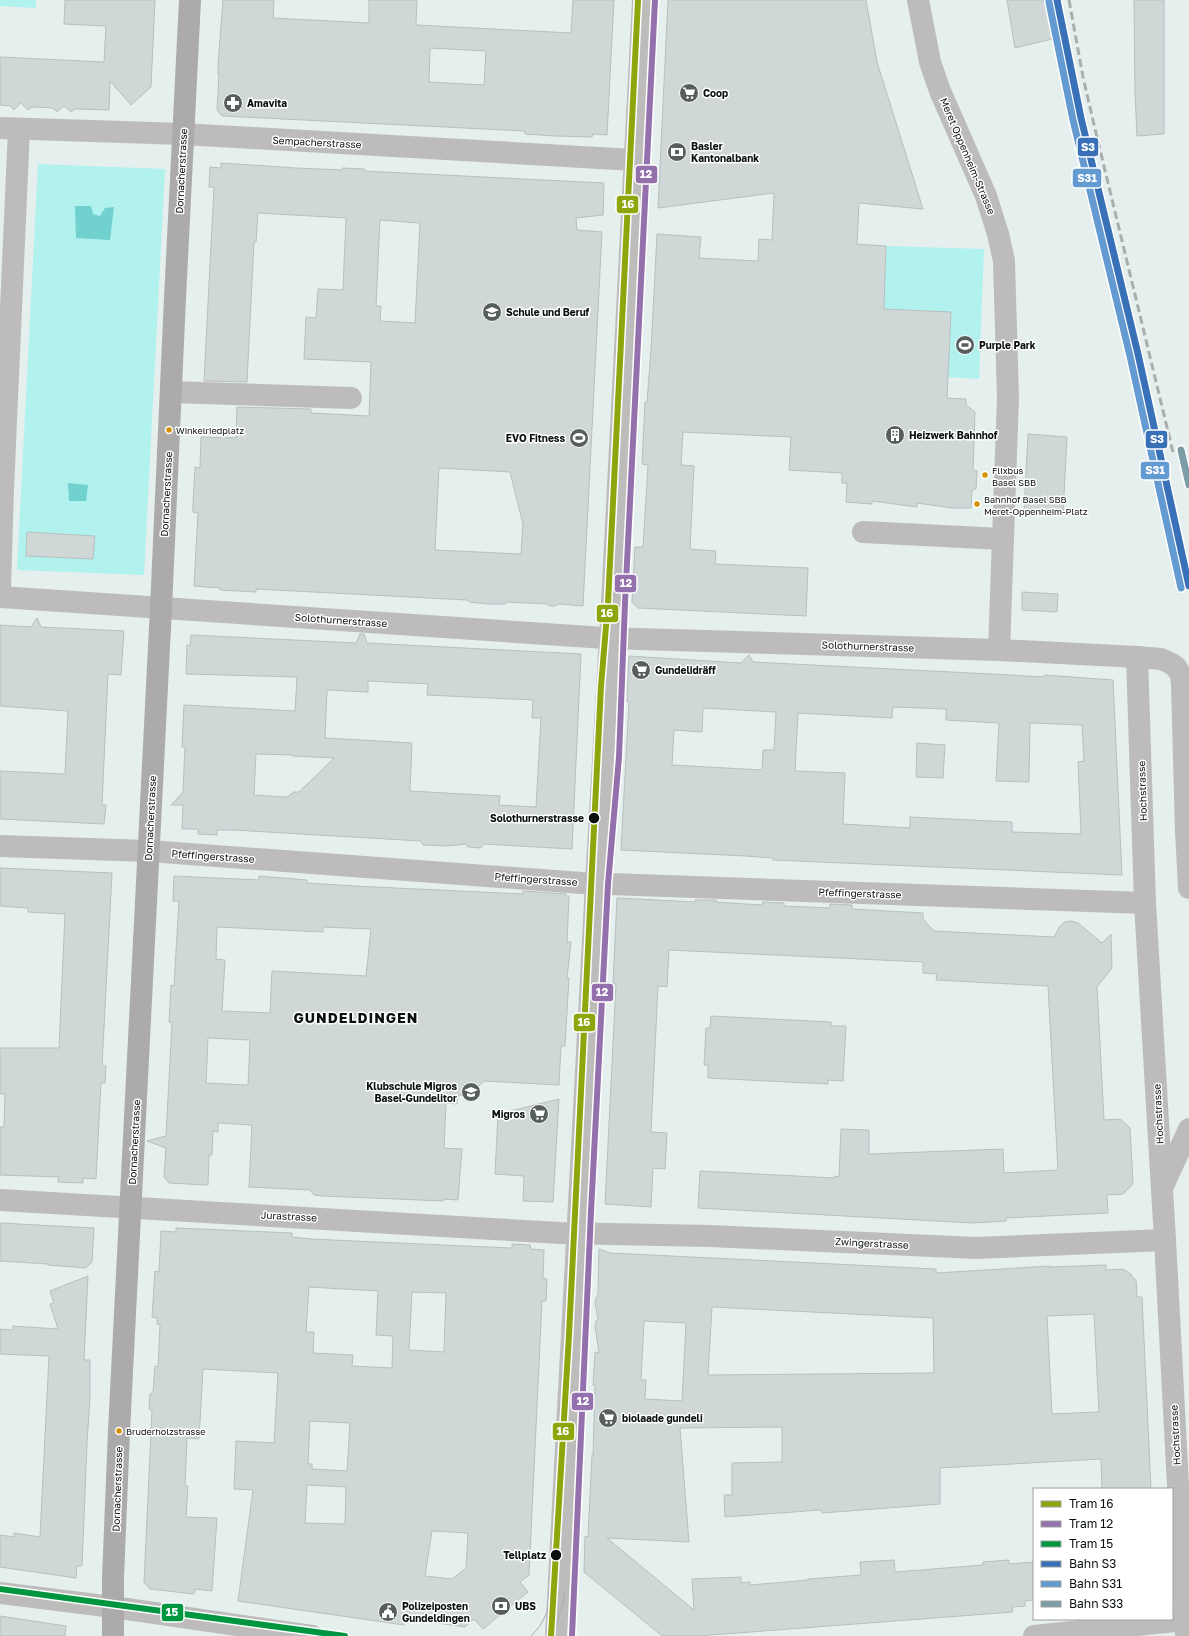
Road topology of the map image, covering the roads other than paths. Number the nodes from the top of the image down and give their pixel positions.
1 (190, 0) edge
2 (643, 0) edge
3 (918, 0) edge
4 (9, 129) edge
5 (183, 134) junction
6 (634, 160) junction
7 (171, 392) junction
8 (351, 398) dead end
9 (863, 532) dead end
10 (1002, 539) junction
11 (0, 589) edge
12 (0, 597) edge
13 (161, 608) junction
14 (610, 638) junction
15 (999, 650) junction
16 (1137, 657) junction
17 (0, 846) edge
18 (149, 851) junction
19 (596, 883) junction
20 (1189, 888) edge
21 (1146, 903) junction
22 (1189, 1129) edge
23 (1162, 1187) junction
24 (0, 1200) edge
25 (130, 1207) junction
26 (578, 1234) junction
27 (1165, 1240) junction
28 (0, 1593) edge
29 (113, 1607) junction
30 (1185, 1628) edge
31 (114, 1636) edge
32 (312, 1636) edge
33 (556, 1636) edge
34 (1034, 1636) edge

1 - 5 main road, Dornacherstrasse
2 - 6 street
3 - 10 street, Meret Oppenheim-Strasse
4 - 5 street, Sempacherstrasse
4 - 11 street
5 - 6 street, Sempacherstrasse
5 - 7 main road, Dornacherstrasse
6 - 14 street
7 - 8 street
7 - 13 main road, Dornacherstrasse
9 - 10 street
10 - 15 street, Meret Oppenheim-Strasse
12 - 13 street, Solothurnerstrasse
13 - 14 street, Solothurnerstrasse
13 - 18 main road, Dornacherstrasse
14 - 15 street, Solothurnerstrasse
14 - 19 street
15 - 16 street, Solothurnerstrasse
16 - 20 street
16 - 21 street, Hochstrasse
17 - 18 street, Pfeffingerstrasse
18 - 19 street, Pfeffingerstrasse
18 - 25 main road, Dornacherstrasse
19 - 21 street, Pfeffingerstrasse
19 - 26 street
21 - 23 street, Hochstrasse
22 - 23 street, Hochstrasse
23 - 27 street, Hochstrasse
24 - 25 street, Jurastrasse
25 - 26 street, Jurastrasse
25 - 29 main road, Dornacherstrasse
26 - 27 street, Zwingerstrasse
26 - 33 street
27 - 30 street, Hochstrasse
28 - 29 street
29 - 31 main road, Dornacherstrasse
29 - 32 street
30 - 34 street

